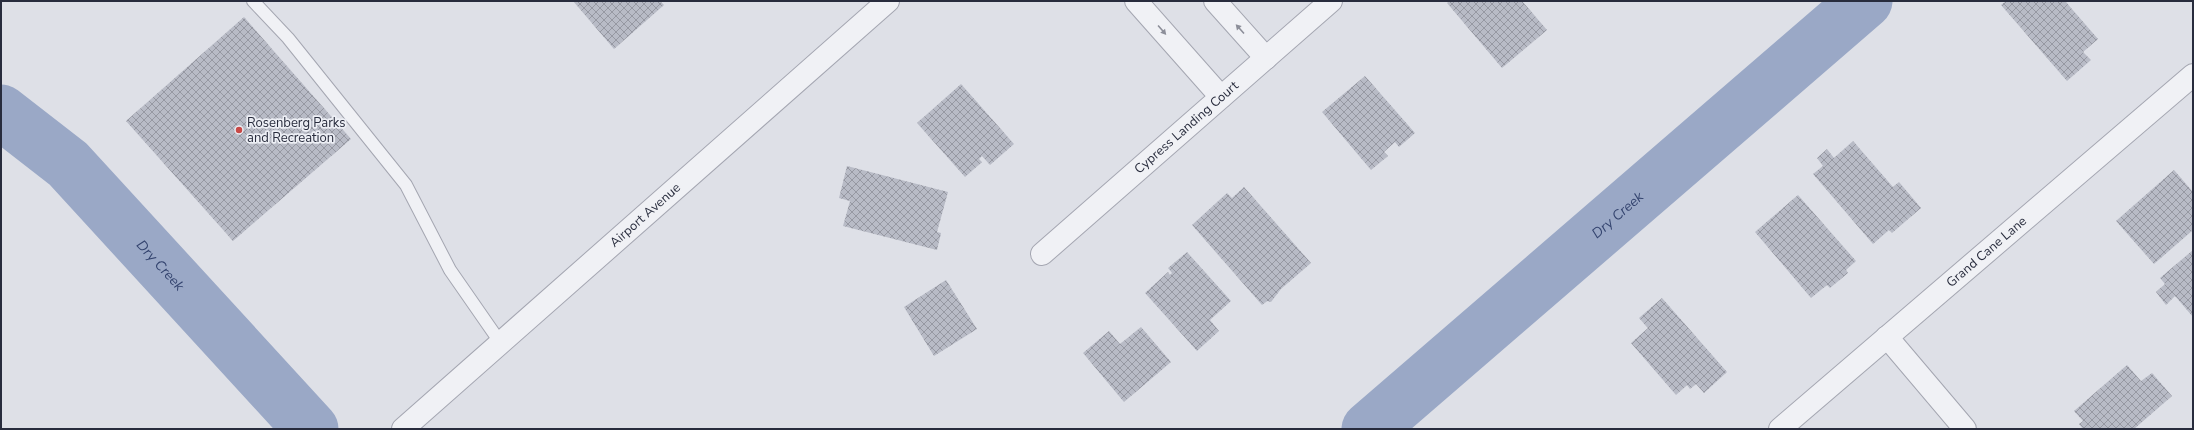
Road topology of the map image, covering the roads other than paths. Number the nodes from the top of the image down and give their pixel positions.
1 (253, 1) edge
2 (888, 1) edge
3 (1136, 1) edge
4 (1215, 1) edge
5 (1331, 1) edge
6 (1266, 58) junction
7 (2193, 75) edge
8 (1221, 97) junction
9 (1042, 254) dead end
10 (1887, 337) junction
11 (500, 342) junction
12 (403, 429) edge
13 (1780, 429) edge
14 (1965, 429) edge

1 - 11 lane
2 - 11 street, Airport Avenue
3 -> 8 street
6 -> 4 street
5 - 6 street, Cypress Landing Court
6 - 8 street, Cypress Landing Court
7 - 10 street, Grand Cane Lane
8 - 9 street, Cypress Landing Court
10 - 13 street, Grand Cane Lane
10 - 14 street
11 - 12 street, Airport Avenue

